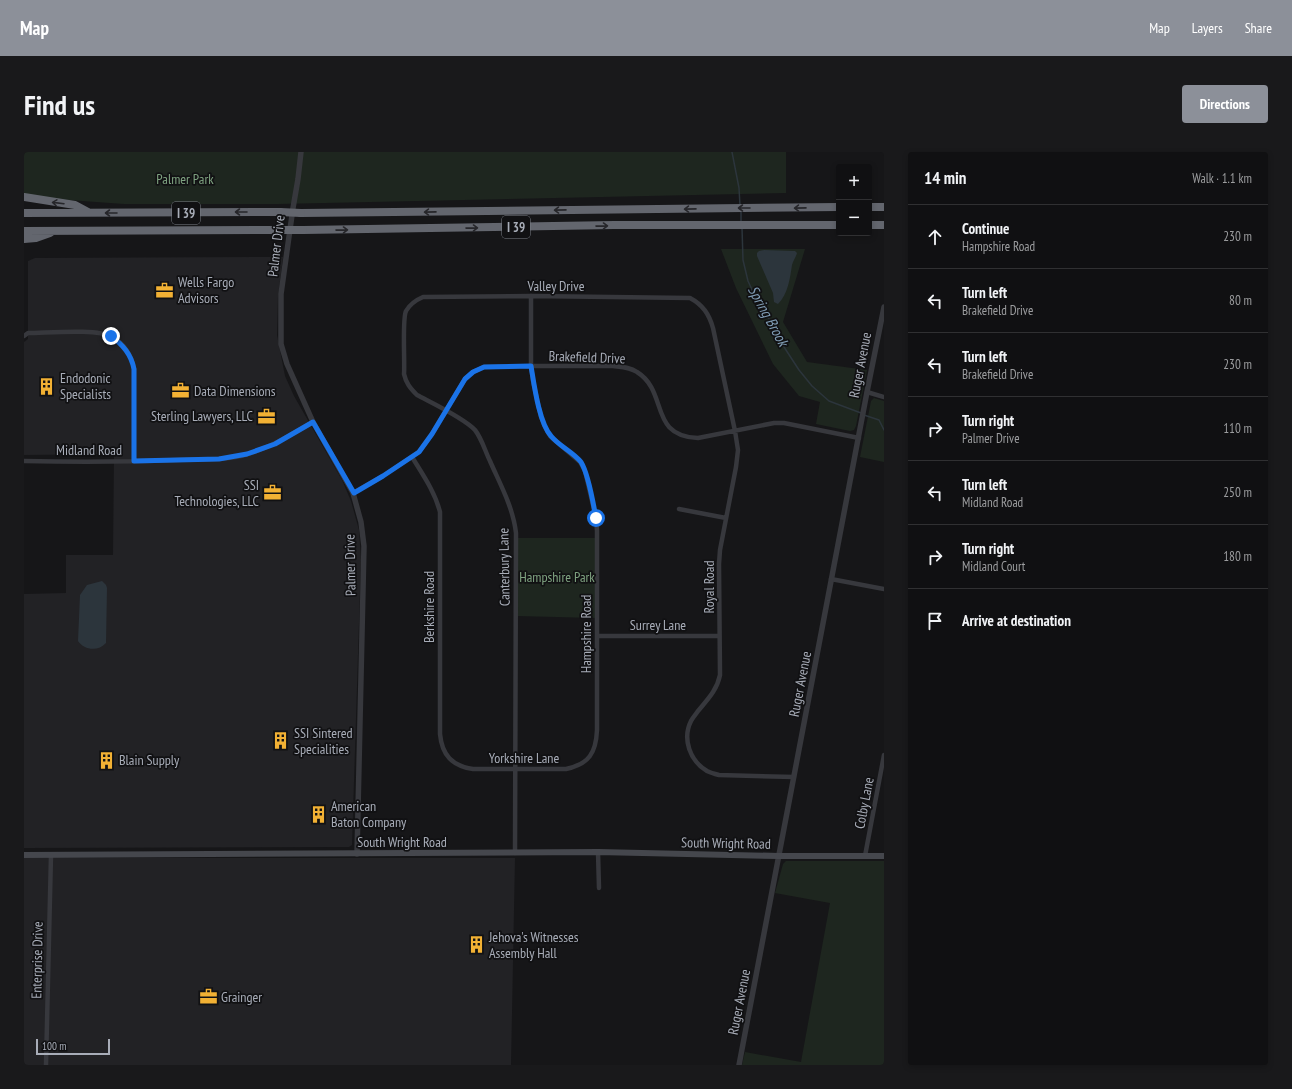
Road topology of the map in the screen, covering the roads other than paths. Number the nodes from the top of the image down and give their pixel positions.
1 (301, 152) edge
2 (24, 197) edge
3 (836, 207) edge
4 (872, 207) edge
5 (884, 207) edge
6 (24, 213) edge
7 (91, 213) junction
8 (884, 224) edge
9 (836, 225) edge
10 (872, 225) edge
11 (24, 231) edge
12 (55, 231) junction
13 (24, 239) edge
14 (531, 296) junction
15 (411, 305) joint
16 (701, 305) joint
17 (884, 307) edge
18 (24, 336) edge
19 (531, 366) junction
20 (867, 392) junction
21 (884, 397) edge
22 (446, 411) junction
23 (313, 422) junction
24 (735, 431) junction
25 (859, 438) junction
26 (412, 457) junction
27 (24, 461) edge
28 (134, 461) junction
29 (354, 493) junction
30 (679, 509) dead end
31 (726, 518) junction
32 (832, 579) junction
33 (884, 589) edge
34 (598, 636) junction
35 (719, 636) junction
36 (594, 750) joint
37 (884, 755) edge
38 (450, 760) joint
39 (516, 769) junction
40 (794, 777) junction
41 (882, 777) edge
42 (598, 852) junction
43 (515, 853) junction
44 (357, 854) junction
45 (24, 855) edge
46 (51, 855) junction
47 (779, 856) junction
48 (865, 856) junction
49 (884, 856) edge
50 (599, 888) dead end
51 (46, 1065) edge
52 (739, 1065) edge

1 - 23 street, Palmer Drive
7 -> 2 highway
3 -> 7 highway, I 39, bridge
4 - 5 highway
6 - 7 highway, I 39
8 - 10 highway
12 -> 9 highway, I 39, bridge
11 - 12 highway, I 39
12 - 13 highway
14 - 15 street, Valley Drive
14 - 16 street, Valley Drive
14 - 19 street, Hampshire Road
15 - 22 street, Canterbury Lane
16 - 24 street, Royal Road
17 - 20 street, Ruger Avenue
18 - 28 street
19 - 22 street, Brakefield Drive
19 - 24 street, Brakefield Drive
19 - 34 street, Hampshire Road
20 - 21 street
20 - 25 street, Ruger Avenue
22 - 26 street, Brakefield Drive
22 - 39 street, Canterbury Lane
23 - 28 street, Midland Road
23 - 29 street, Palmer Drive
24 - 25 street, Brakefield Drive
24 - 31 street, Royal Road
25 - 32 street, Ruger Avenue
26 - 29 street, Brakefield Drive
26 - 38 street, Berkshire Road
27 - 28 street, Midland Road
29 - 44 street, Palmer Drive
30 - 31 street
31 - 35 street, Royal Road
32 - 33 street
32 - 40 street, Ruger Avenue
34 - 35 street, Surrey Lane
34 - 36 street, Hampshire Road
35 - 40 street, Royal Road
36 - 39 street, Yorkshire Lane
37 - 41 street, Colby Lane
38 - 39 street, Yorkshire Lane
39 - 43 street, Canterbury Lane
40 - 47 street, Ruger Avenue
41 - 48 street, Colby Lane
42 - 43 main road, South Wright Road
42 - 47 main road, South Wright Road
42 - 50 street
43 - 44 main road, South Wright Road
44 - 46 main road, South Wright Road
45 - 46 main road, South Wright Road
46 - 51 street, Enterprise Drive
47 - 48 main road, South Wright Road
47 - 52 street, Ruger Avenue
48 - 49 main road, South Wright Road

